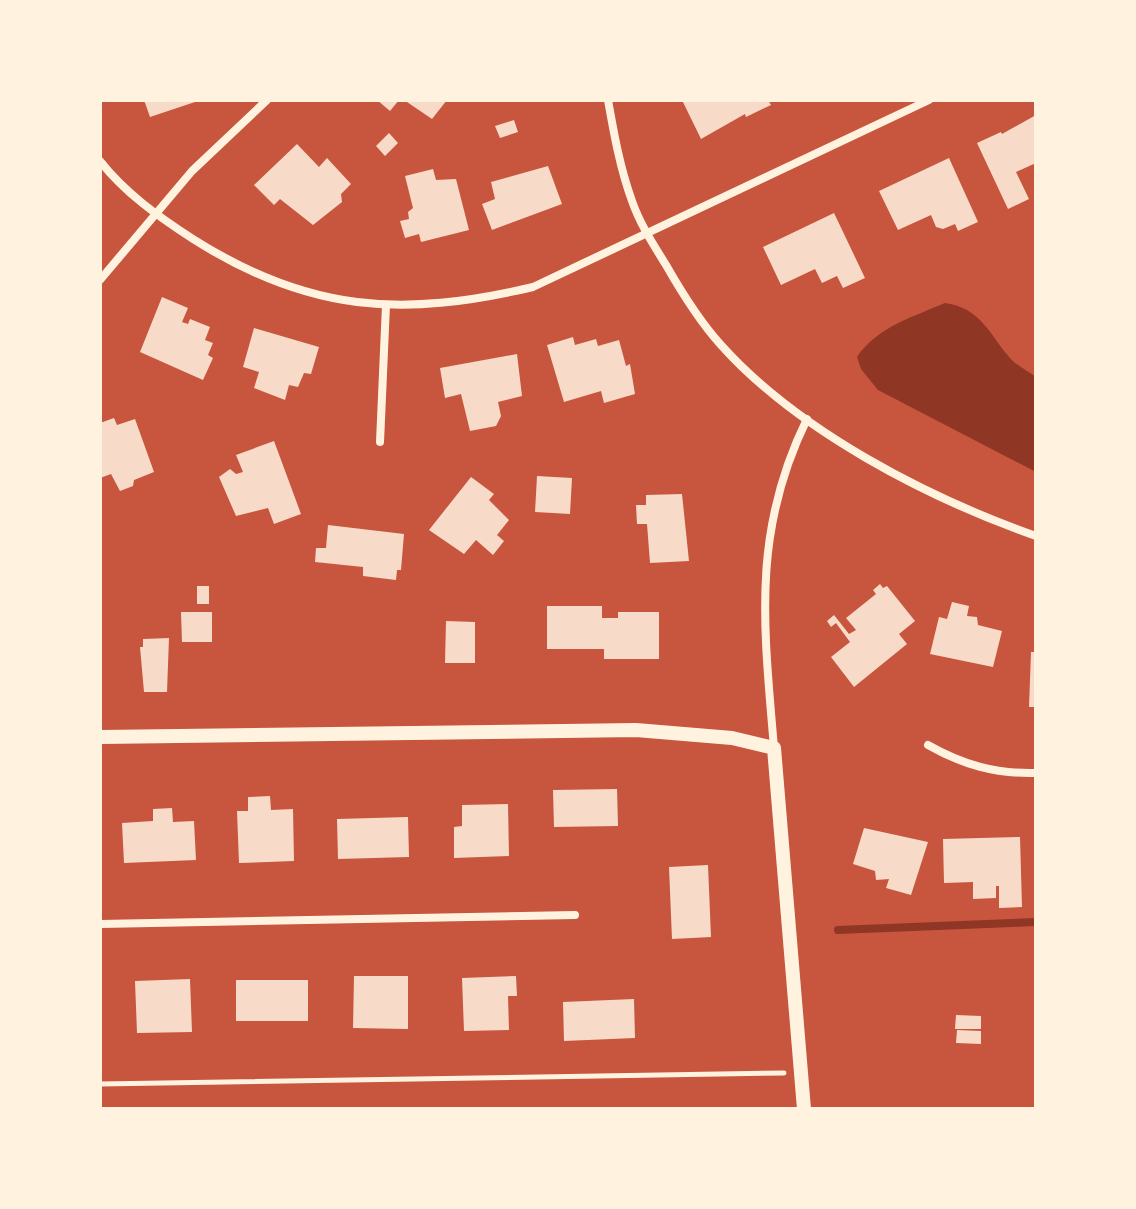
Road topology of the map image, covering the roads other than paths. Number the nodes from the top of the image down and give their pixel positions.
1 (267, 100) edge
2 (608, 100) edge
3 (929, 100) edge
4 (100, 161) edge
5 (154, 213) junction
6 (647, 233) junction
7 (100, 280) edge
8 (386, 305) junction
9 (807, 419) junction
10 (380, 442) dead end
11 (1036, 536) edge
12 (100, 737) edge
13 (928, 745) dead end
14 (774, 748) junction
15 (1036, 773) edge
16 (575, 915) dead end
17 (100, 924) edge
18 (804, 1109) edge

1 - 5 street
2 - 6 street
3 - 6 street
4 - 5 street
5 - 7 street
5 - 8 street
6 - 8 street
6 - 9 street
8 - 10 street
9 - 11 street
9 - 14 street
12 - 14 street
13 - 15 street
14 - 18 street
16 - 17 street

